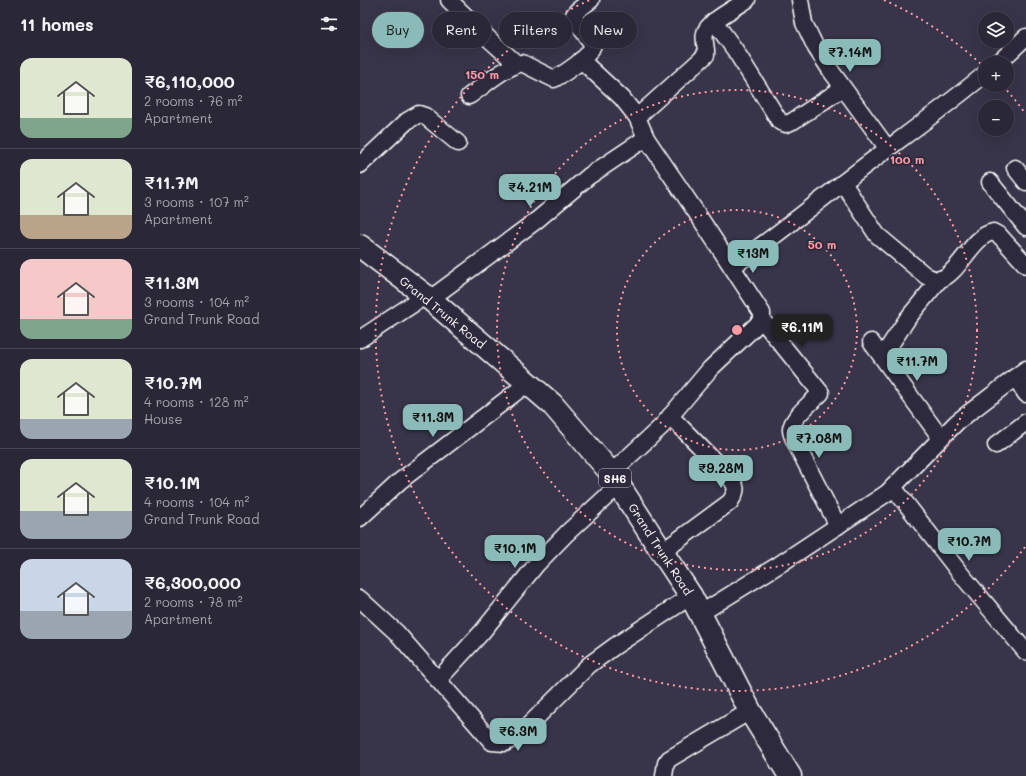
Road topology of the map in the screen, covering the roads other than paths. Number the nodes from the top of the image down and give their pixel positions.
1 (449, 0) edge
2 (591, 0) edge
3 (747, 0) edge
4 (800, 0) edge
5 (714, 21) junction
6 (1026, 37) edge
7 (1006, 56) edge
8 (581, 60) junction
9 (517, 64) junction
10 (978, 80) edge
11 (843, 88) junction
12 (469, 96) dead end
13 (636, 117) junction
14 (646, 138) junction
15 (458, 143) dead end
16 (888, 149) junction
17 (360, 165) edge
18 (1015, 168) dead end
19 (843, 182) junction
20 (990, 182) dead end
21 (1026, 182) edge
22 (1026, 226) edge
23 (360, 246) edge
24 (1026, 265) edge
25 (732, 267) junction
26 (940, 279) junction
27 (428, 298) junction
28 (762, 320) junction
29 (360, 339) edge
30 (872, 342) dead end
31 (882, 357) junction
32 (1021, 373) edge
33 (528, 383) junction
34 (1026, 394) edge
35 (670, 416) junction
36 (1026, 422) edge
37 (940, 437) junction
38 (996, 445) dead end
39 (615, 479) junction
40 (893, 487) junction
41 (360, 518) edge
42 (838, 526) junction
43 (662, 552) junction
44 (360, 599) edge
45 (696, 604) junction
46 (1026, 652) edge
47 (438, 680) junction
48 (750, 710) junction
49 (664, 776) edge
50 (790, 776) edge

1 - 9 street
2 - 8 street
3 - 5 street
4 - 11 street
5 - 11 street
5 - 13 street
6 - 7 street
8 - 9 street
8 - 13 street
9 - 12 street
10 - 16 street
11 - 16 street
13 - 14 street
14 - 25 street
14 - 27 street
15 - 17 street
16 - 19 street
18 - 21 street
19 - 25 street
19 - 26 street
20 - 22 street
23 - 27 main road, Grand Trunk Road / SH6
24 - 26 street
25 - 28 street
26 - 31 street
27 - 29 street
27 - 33 main road, Grand Trunk Road / SH6
28 - 35 street
28 - 42 street
30 - 31 street
31 - 37 street
32 - 34 street
32 - 37 street
33 - 39 main road, Grand Trunk Road / SH6
33 - 41 street
35 - 39 street
35 - 43 street
36 - 38 street
37 - 40 street
39 - 43 main road, Grand Trunk Road / SH6
39 - 47 street
40 - 42 street
40 - 46 street
42 - 45 street
43 - 45 main road, Grand Trunk Road / SH6
44 - 47 street
45 - 47 street
45 - 48 main road, Grand Trunk Road / SH6
48 - 49 street
48 - 50 main road, Grand Trunk Road / SH6

